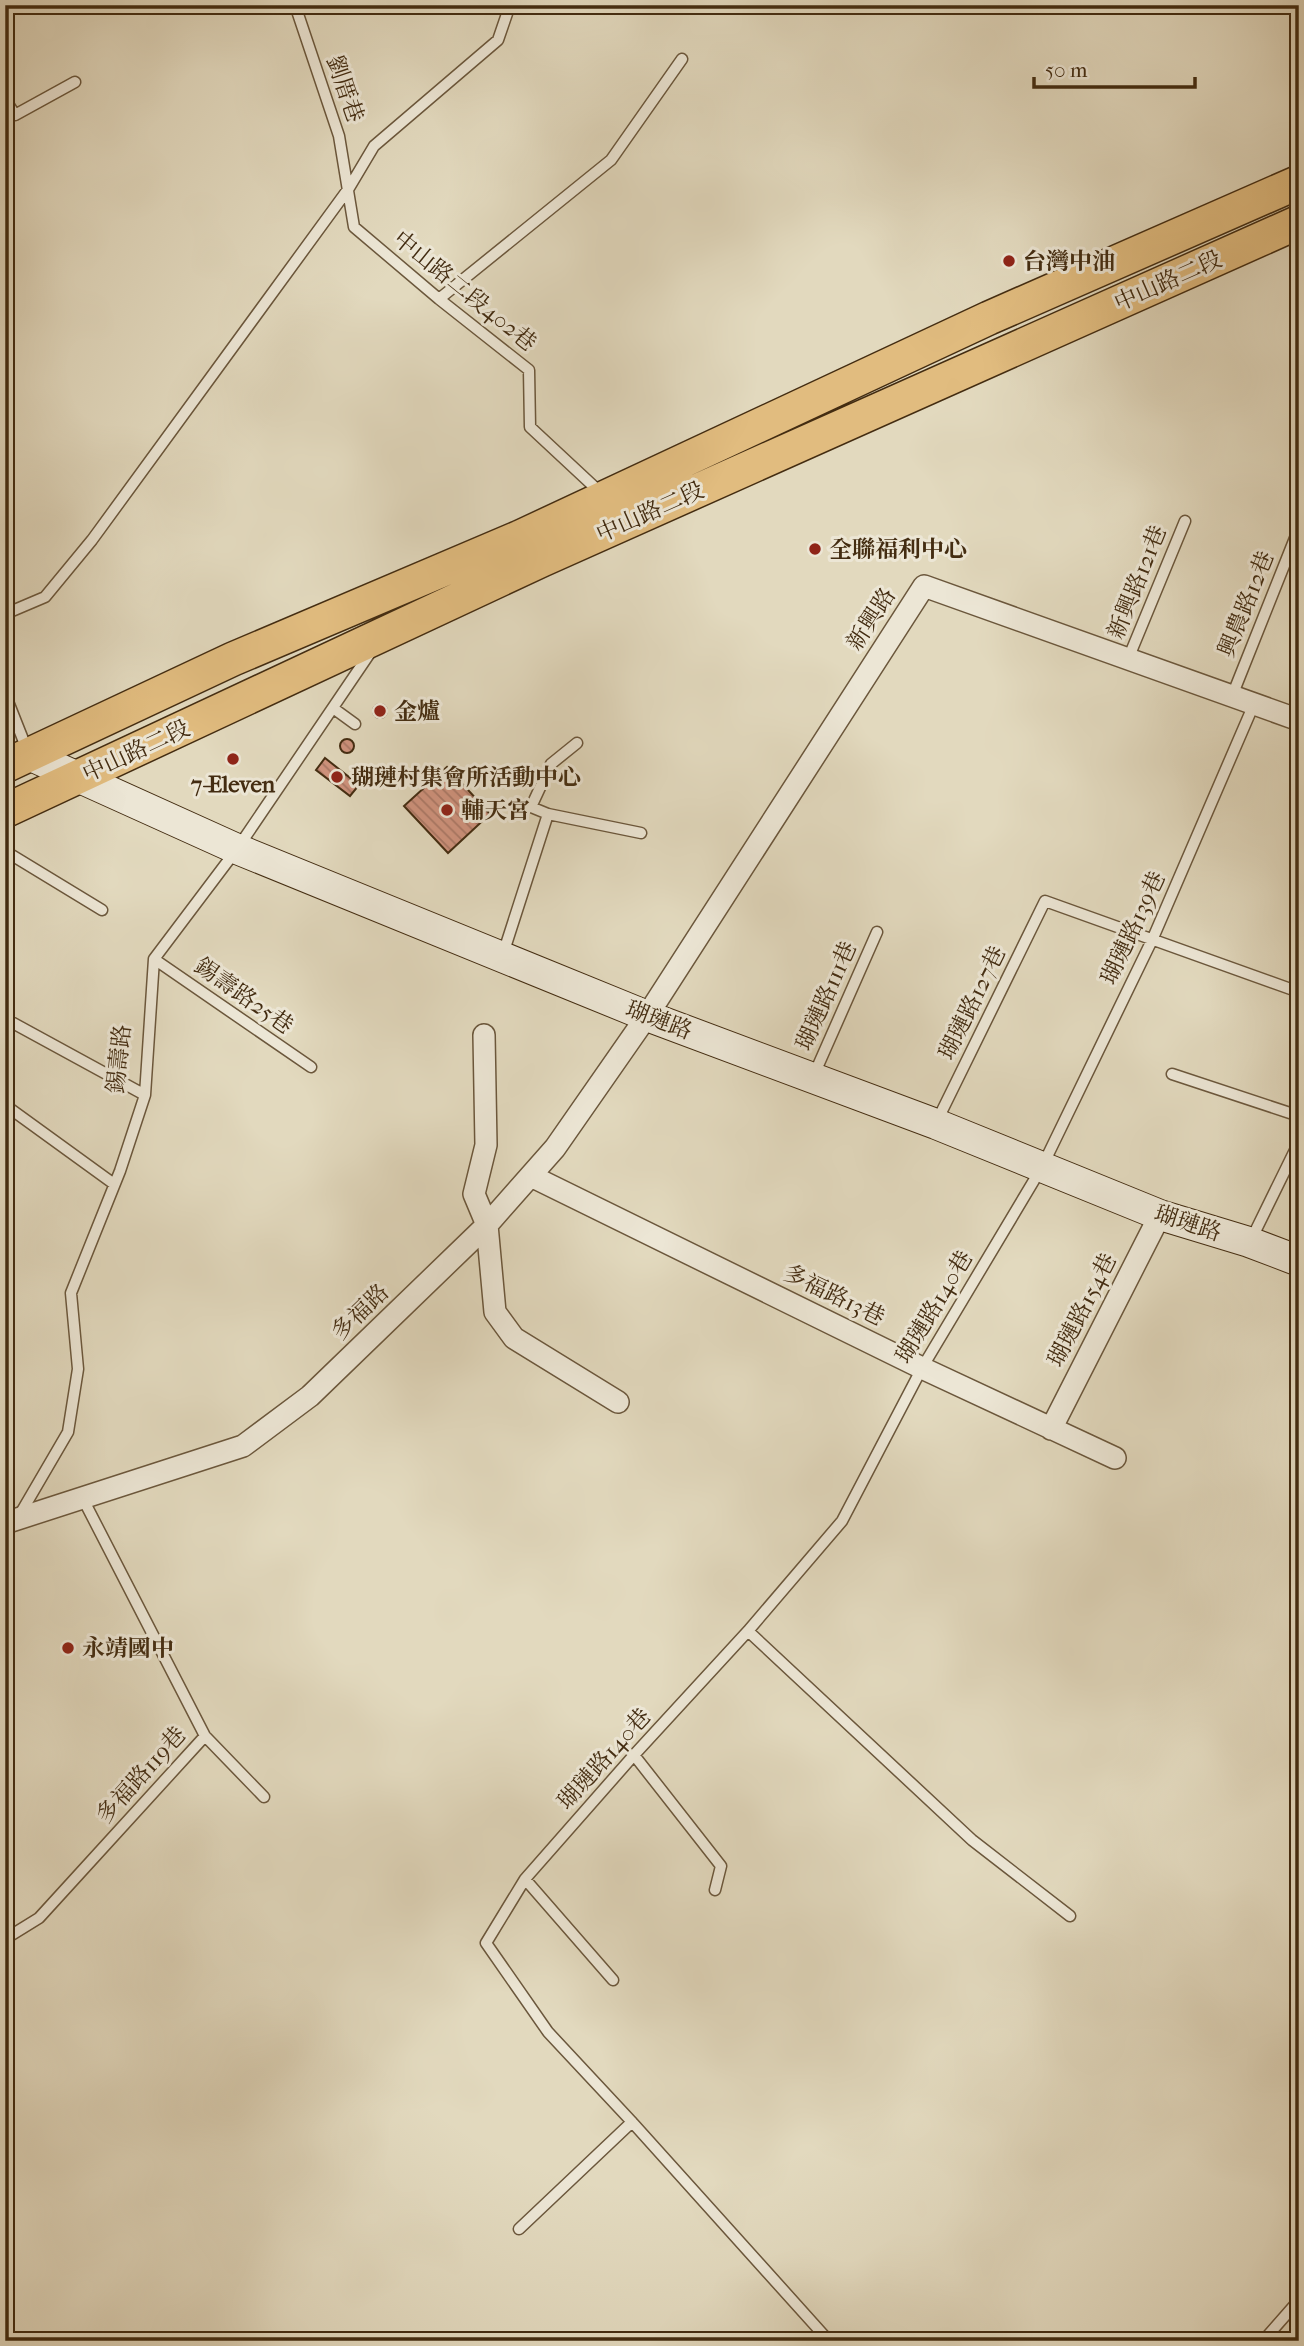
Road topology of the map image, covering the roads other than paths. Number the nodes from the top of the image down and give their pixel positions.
1 (295, 5) edge
2 (510, 5) edge
3 (682, 59) dead end
4 (75, 82) dead end
5 (5, 99) edge
6 (1299, 181) edge
7 (349, 188) junction
8 (1299, 222) edge
9 (439, 299) junction
10 (610, 512) junction
11 (1185, 521) dead end
12 (1299, 528) edge
13 (5, 614) edge
14 (382, 636) junction
15 (1128, 659) junction
16 (5, 694) edge
17 (1232, 695) junction
18 (1254, 704) junction
19 (333, 708) junction
20 (1299, 720) edge
21 (355, 724) dead end
22 (577, 743) dead end
23 (17, 760) edge
24 (78, 777) junction
25 (5, 811) edge
26 (548, 814) junction
27 (641, 833) dead end
28 (237, 849) junction
29 (5, 851) edge
30 (102, 910) dead end
31 (877, 932) dead end
32 (1153, 938) junction
33 (502, 957) junction
34 (154, 959) junction
35 (1299, 992) edge
36 (647, 1016) junction
37 (13, 1023) dead end
38 (484, 1035) dead end
39 (311, 1067) dead end
40 (1172, 1074) dead end
41 (813, 1077) junction
42 (145, 1095) junction
43 (5, 1105) edge
44 (1299, 1116) edge
45 (936, 1124) junction
46 (1299, 1142) edge
47 (1042, 1167) junction
48 (531, 1176) junction
49 (114, 1184) junction
50 (1160, 1215) junction
51 (487, 1225) junction
52 (1250, 1242) junction
53 (1299, 1261) edge
54 (922, 1368) junction
55 (618, 1402) dead end
56 (1051, 1429) junction
57 (1115, 1458) dead end
58 (82, 1497) junction
59 (11, 1521) edge
60 (748, 1631) junction
61 (205, 1737) junction
62 (634, 1755) junction
63 (264, 1797) dead end
64 (525, 1879) junction
65 (715, 1890) dead end
66 (1070, 1916) dead end
67 (5, 1939) edge
68 (613, 1980) dead end
69 (632, 2122) junction
70 (519, 2229) dead end
71 (1299, 2300) edge
72 (829, 2341) edge
73 (1263, 2341) edge

1 - 7 lane, 劉厝巷
2 - 7 lane
3 - 9 lane
4 - 5 lane
6 - 10 main road, 中山路二段
7 - 9 lane, 中山路二段402巷
7 - 13 lane
8 - 10 main road, 中山路二段
9 - 10 lane, 中山路二段402巷
10 - 14 main road, 中山路二段
10 - 23 main road, 中山路二段
11 - 15 lane, 新興路121巷
12 - 17 lane, 興農路12巷
14 - 19 lane
14 - 24 main road, 中山路二段
15 - 17 street, 新興路
15 - 36 street, 新興路
16 - 23 lane
17 - 18 street, 新興路
18 - 20 street, 新興路
18 - 32 lane, 瑚璉路139巷
19 - 21 lane
19 - 28 lane
22 - 26 lane
23 - 24 street, 瑚璉路
24 - 25 main road, 中山路二段
24 - 28 street, 瑚璉路
26 - 27 lane
26 - 33 lane
28 - 33 street, 瑚璉路
28 - 34 lane
29 - 30 lane
31 - 41 lane, 瑚璉路111巷
32 - 35 lane
32 - 45 lane, 瑚璉路127巷
32 - 47 lane, 瑚璉路139巷
33 - 36 street, 瑚璉路
34 - 39 lane, 錫壽路25巷
34 - 42 lane, 錫壽路
36 - 41 street, 瑚璉路
36 - 48 street, 多福路
37 - 42 lane
38 - 51 street
40 - 44 lane
41 - 45 street, 瑚璉路
42 - 49 lane, 錫壽路
43 - 49 lane
45 - 47 street, 瑚璉路
46 - 52 lane
47 - 50 street, 瑚璉路
47 - 54 lane, 瑚璉路140巷
48 - 51 street, 多福路
48 - 54 street, 多福路13巷
49 - 59 lane, 錫壽路
50 - 52 street, 瑚璉路
50 - 56 street, 瑚璉路154巷
51 - 55 street
51 - 58 street, 多福路
52 - 53 street, 瑚璉路
54 - 56 street, 多福路13巷
54 - 60 lane, 瑚璉路140巷
56 - 57 street, 多福路13巷
58 - 59 street, 多福路
58 - 61 lane, 多福路119巷
60 - 62 lane, 瑚璉路140巷
60 - 66 lane
61 - 63 lane
61 - 67 lane, 多福路119巷
62 - 64 lane, 瑚璉路140巷
62 - 65 lane
64 - 68 lane
64 - 69 lane, 瑚璉路140巷
69 - 70 lane
69 - 72 lane, 瑚璉路140巷
71 - 73 lane

